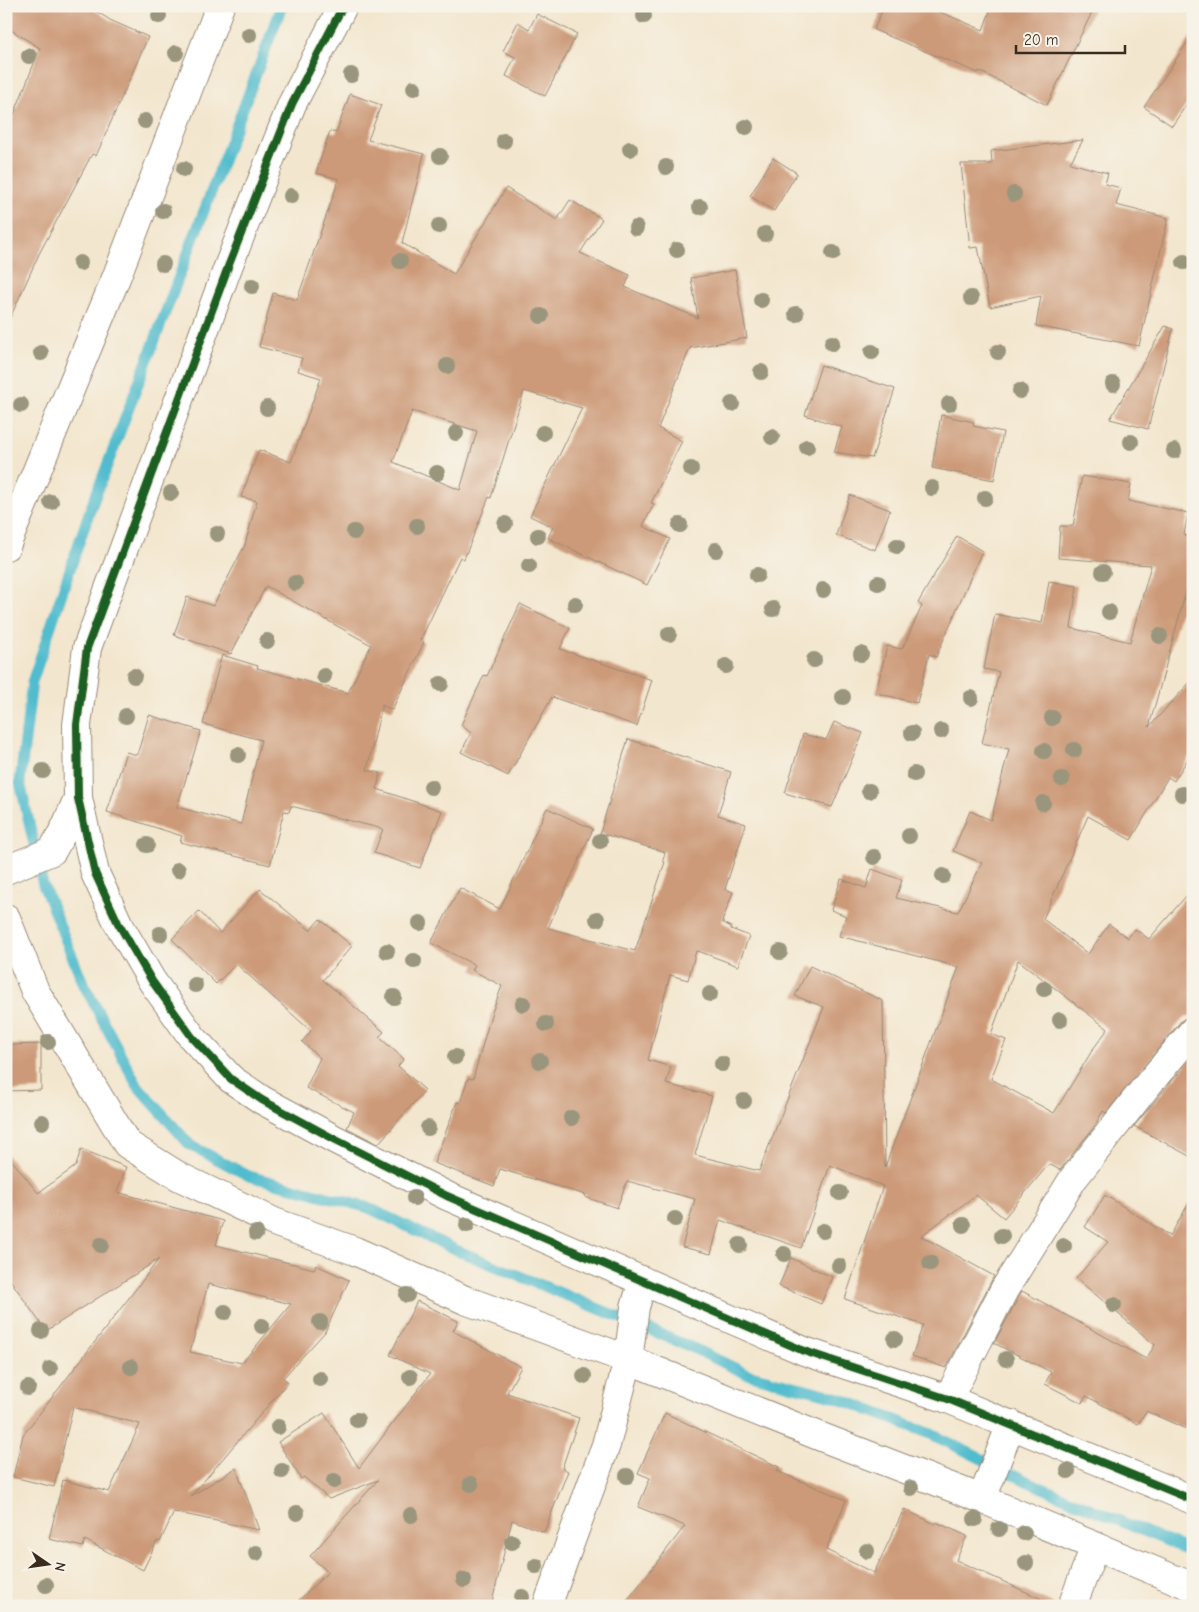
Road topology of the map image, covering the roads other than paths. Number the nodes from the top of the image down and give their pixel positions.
1 (220, 6) edge
2 (343, 6) edge
3 (6, 546) edge
4 (78, 798) junction
5 (52, 851) junction
6 (6, 870) edge
7 (95, 873) junction
8 (6, 918) edge
9 (1193, 1031) edge
10 (643, 1281) junction
11 (628, 1360) junction
12 (948, 1399) junction
13 (1011, 1424) junction
14 (982, 1499) junction
15 (1193, 1500) edge
16 (1095, 1546) junction
17 (1193, 1587) edge
18 (546, 1606) edge
19 (1072, 1606) edge

1 - 3 street
2 - 4 street
4 - 5 street
4 - 7 street
5 - 6 street
5 - 7 street
7 - 10 street
8 - 11 street
9 - 12 street
10 - 11 street
10 - 12 street
11 - 14 street
11 - 18 street
12 - 13 street
13 - 14 street
13 - 15 street
14 - 16 street
16 - 17 street
16 - 19 street

